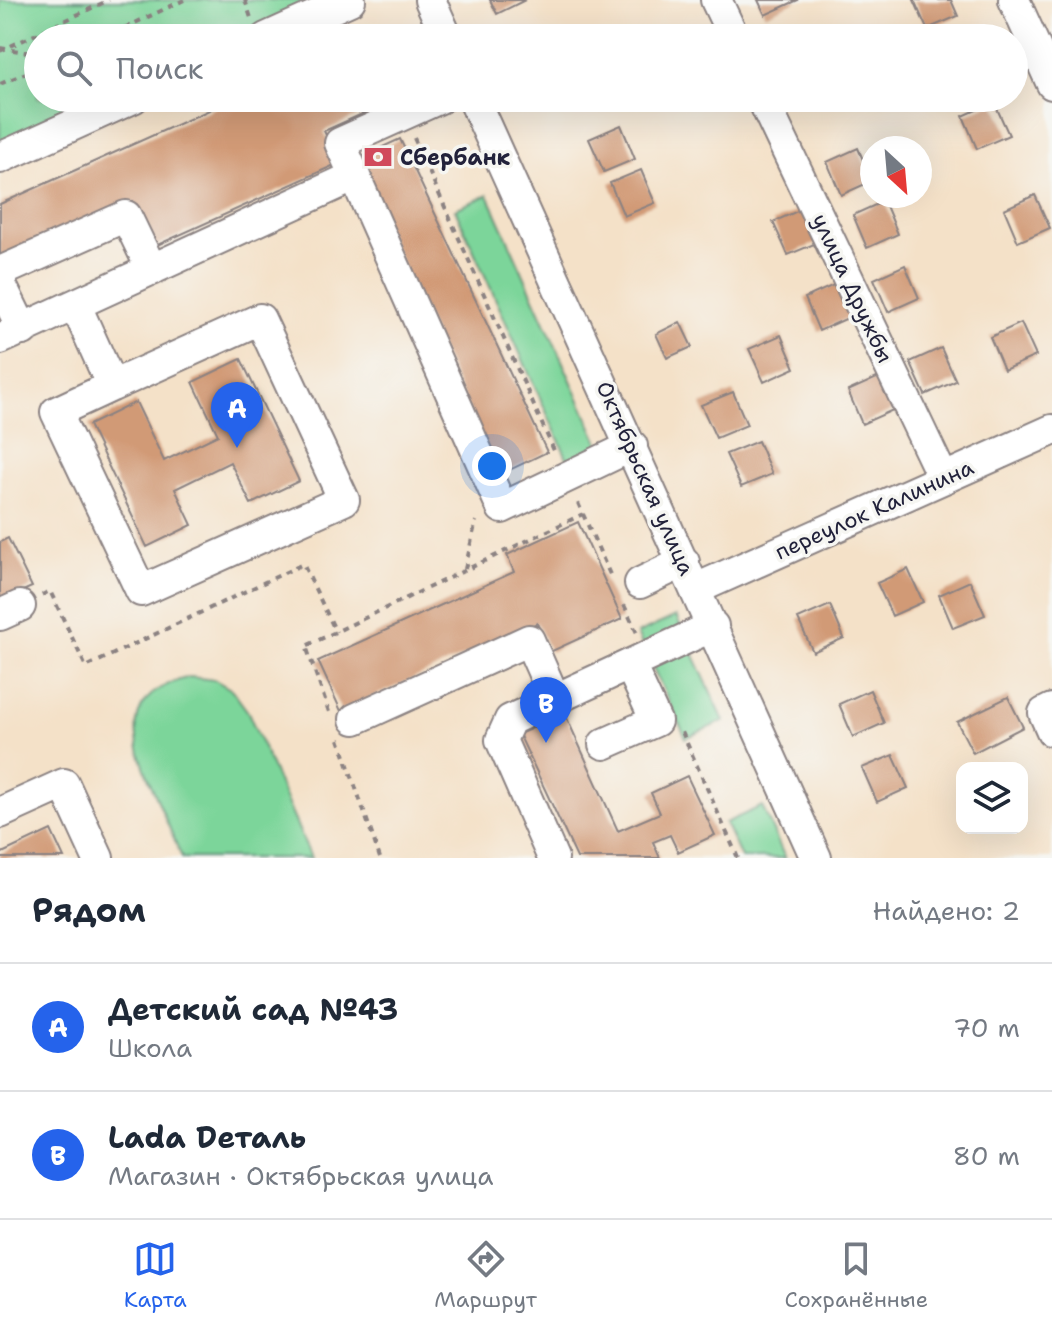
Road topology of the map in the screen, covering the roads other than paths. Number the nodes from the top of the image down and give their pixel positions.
1 (350, 0) edge
2 (430, 0) edge
3 (716, 0) edge
4 (1014, 0) edge
5 (280, 24) edge
6 (441, 24) edge
7 (727, 24) edge
8 (1025, 24) edge
9 (1028, 31) edge
10 (1052, 84) edge
11 (102, 112) edge
12 (409, 112) edge
13 (479, 112) edge
14 (769, 112) edge
15 (0, 158) edge
16 (355, 176) junction
17 (152, 270) junction
18 (0, 272) edge
19 (0, 283) edge
20 (76, 306) junction
21 (11, 335) edge
22 (112, 386) junction
23 (1052, 430) edge
24 (632, 446) junction
25 (943, 478) junction
26 (684, 562) junction
27 (640, 583) dead end
28 (696, 589) junction
29 (713, 626) junction
30 (630, 665) junction
31 (555, 699) junction
32 (1052, 709) edge
33 (355, 719) dead end
34 (1052, 731) edge
35 (604, 744) dead end
36 (0, 813) edge
37 (98, 858) edge
38 (553, 858) edge
39 (816, 858) edge

1 - 5 street
2 - 6 street
3 - 7 street
4 - 8 street
9 - 10 street
11 - 15 street
12 - 16 street
13 - 24 street, Октябрьская улица
14 - 25 street, улица Дружбы
16 - 17 street
16 - 24 street
17 - 18 street
17 - 20 street
19 - 21 street
20 - 21 street
20 - 22 street
22 - 22 street
23 - 25 street, переулок Калинина
24 - 26 street, Октябрьская улица
25 - 28 street, переулок Калинина
26 - 27 street
26 - 28 street, Октябрьская улица
28 - 29 street, Октябрьская улица
29 - 30 street
29 - 39 street, Октябрьская улица
30 - 31 street
30 - 35 street
31 - 33 street
31 - 38 street
32 - 34 street
36 - 37 street

